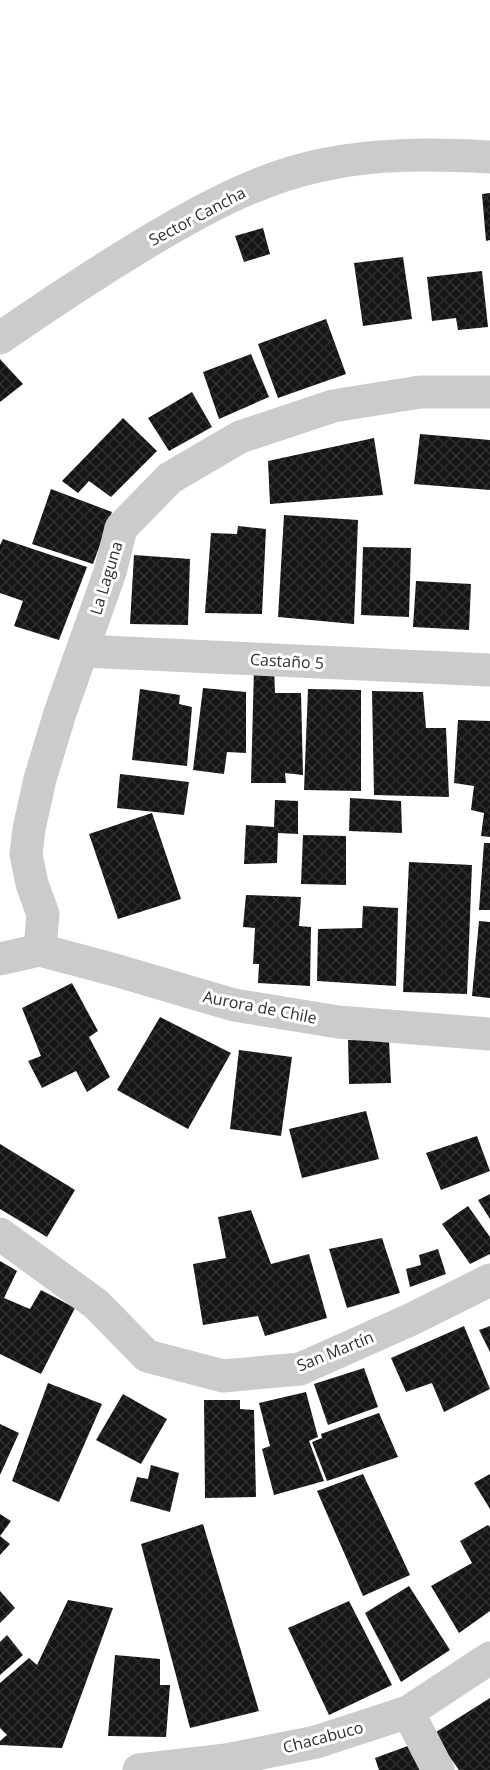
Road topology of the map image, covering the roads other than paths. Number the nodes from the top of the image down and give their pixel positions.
1 (490, 157) edge
2 (0, 338) edge
3 (490, 392) edge
4 (83, 651) junction
5 (490, 670) edge
6 (40, 950) junction
7 (0, 959) edge
8 (490, 1034) edge
9 (0, 1234) edge
10 (490, 1280) edge
11 (490, 1658) edge
12 (408, 1713) junction
13 (139, 1770) edge
14 (438, 1770) edge

1 - 2 street, Sector Cancha
3 - 4 street, La Laguna
4 - 5 street, Castaño 5
4 - 6 street, La Laguna
6 - 7 street, Aurora de Chile
6 - 8 street, Aurora de Chile
9 - 10 street, San Martín
11 - 12 street, Chacabuco
12 - 13 street, Chacabuco
12 - 14 street

